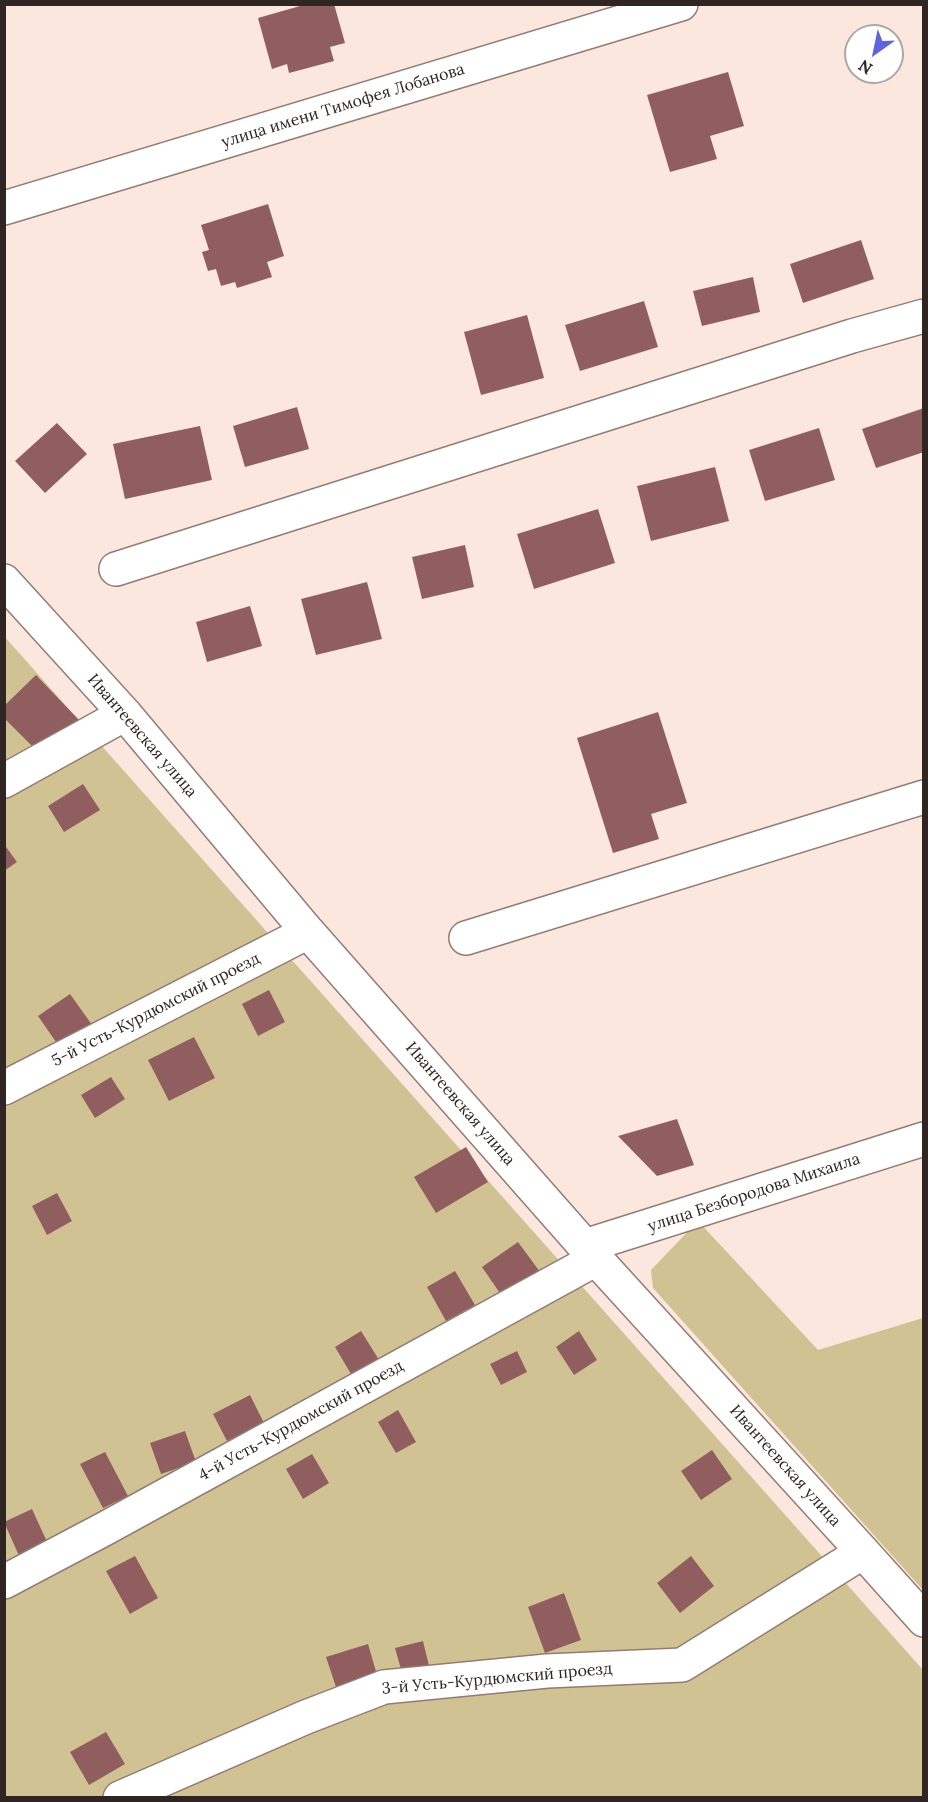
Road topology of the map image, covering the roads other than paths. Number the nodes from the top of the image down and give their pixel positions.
1 (681, 4) edge
2 (4, 208) edge
3 (924, 316) edge
4 (116, 569) dead end
5 (4, 581) edge
6 (125, 714) junction
7 (4, 782) edge
8 (924, 797) edge
9 (308, 932) junction
10 (466, 938) dead end
11 (4, 1088) edge
12 (924, 1139) edge
13 (591, 1253) junction
14 (863, 1552) junction
15 (4, 1582) edge
16 (924, 1620) edge
17 (120, 1797) edge

1 - 2 street, улица имени Тимофея Лобанова
3 - 4 street
5 - 6 street, Ивантеевская улица
6 - 7 street
6 - 9 street, Ивантеевская улица
8 - 10 street
9 - 11 street, 5-й Усть-Курдюмский проезд
9 - 13 street, Ивантеевская улица
12 - 13 street, улица Безбородова Михаила
13 - 14 street, Ивантеевская улица
13 - 15 street, 4-й Усть-Курдюмский проезд
14 - 16 street, Ивантеевская улица
14 - 17 street, 3-й Усть-Курдюмский проезд

